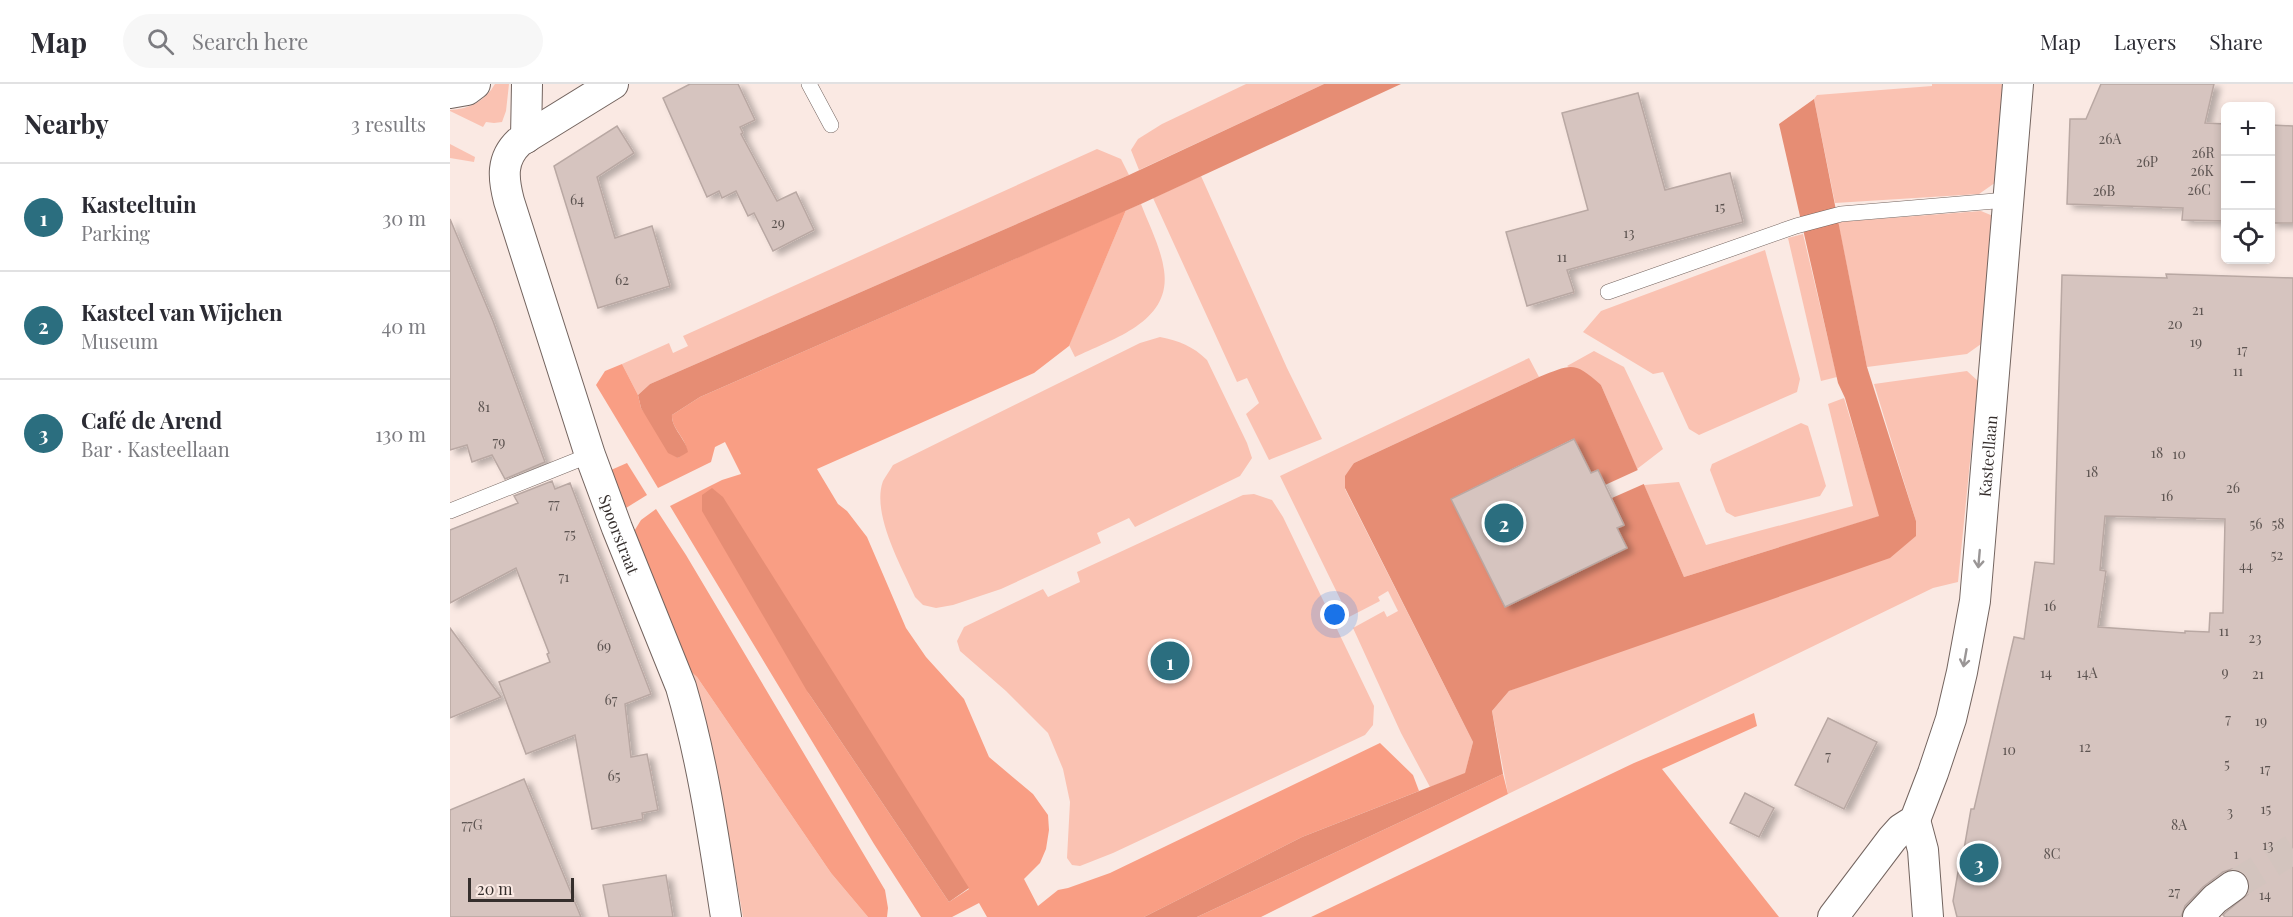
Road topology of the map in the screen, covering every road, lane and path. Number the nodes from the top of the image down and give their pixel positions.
1 (475, 84) edge
2 (527, 84) edge
3 (613, 84) edge
4 (809, 84) edge
5 (2018, 84) edge
6 (450, 93) edge
7 (831, 125) dead end
8 (518, 146) junction
9 (2007, 200) junction
10 (1608, 292) dead end
11 (590, 455) junction
12 (450, 511) edge
13 (1915, 820) junction
14 (2233, 886) tunnel mouth
15 (1848, 912) edge
16 (726, 917) edge
17 (1928, 917) edge
18 (2198, 917) edge

1 - 6 street
2 - 8 street, Spoorstraat
3 - 8 street
4 - 7 lane
5 - 9 street, Kasteellaan
8 - 11 street, Spoorstraat
9 - 10 lane
9 -> 13 street, Kasteellaan
11 - 12 lane
11 - 16 street, Spoorstraat
13 - 15 street
13 - 17 street
14 - 18 street

